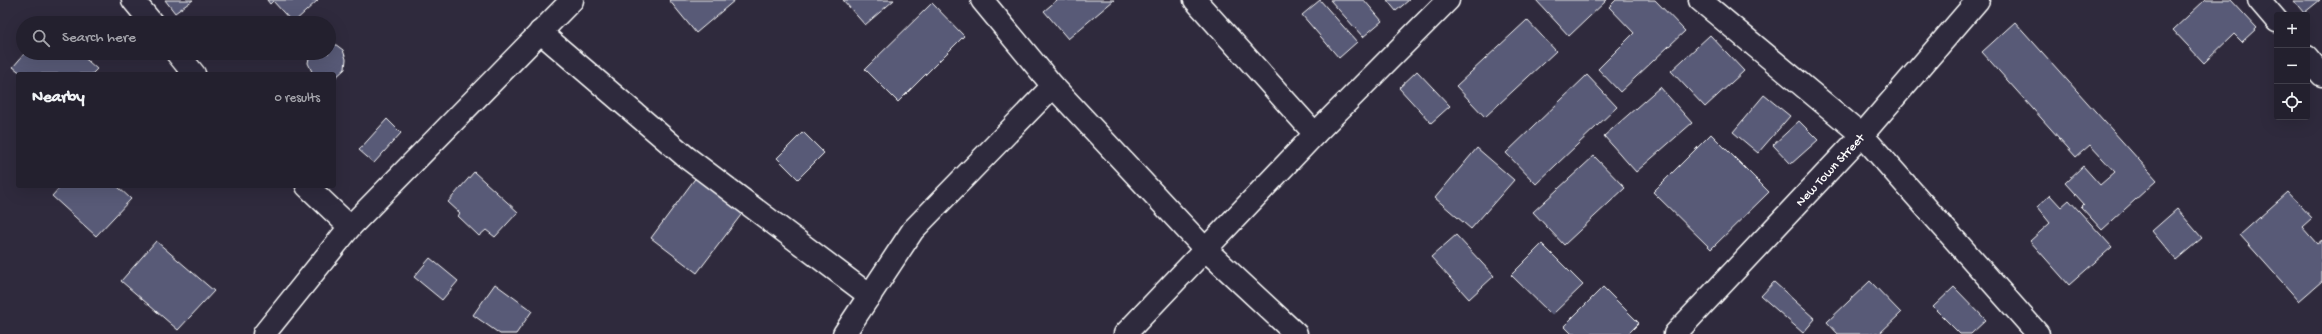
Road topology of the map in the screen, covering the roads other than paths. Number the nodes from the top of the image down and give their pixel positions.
1 (133, 0) edge
2 (572, 0) edge
3 (982, 0) edge
4 (1195, 0) edge
5 (1448, 0) edge
6 (1700, 0) edge
7 (1978, 0) edge
8 (2259, 0) edge
9 (146, 16) edge
10 (2274, 18) edge
11 (540, 32) junction
12 (183, 60) edge
13 (2310, 61) edge
14 (192, 72) edge
15 (2322, 75) edge
16 (1053, 86) junction
17 (1314, 134) junction
18 (1862, 135) junction
19 (309, 188) edge
20 (350, 227) junction
21 (1205, 249) junction
22 (870, 296) junction
23 (264, 334) edge
24 (844, 334) edge
25 (1125, 334) edge
26 (1296, 334) edge
27 (1675, 334) edge
28 (2038, 334) edge

1 - 9 street
2 - 11 street
3 - 16 street
4 - 17 street
5 - 17 street
6 - 18 street
7 - 18 street, New Town Street
8 - 10 street
11 - 20 street
11 - 22 street
12 - 14 street
13 - 15 street
16 - 21 street
16 - 22 street
17 - 21 street
18 - 27 street, New Town Street
18 - 28 street
19 - 20 street
20 - 23 street
21 - 25 street
21 - 26 street
22 - 24 street

